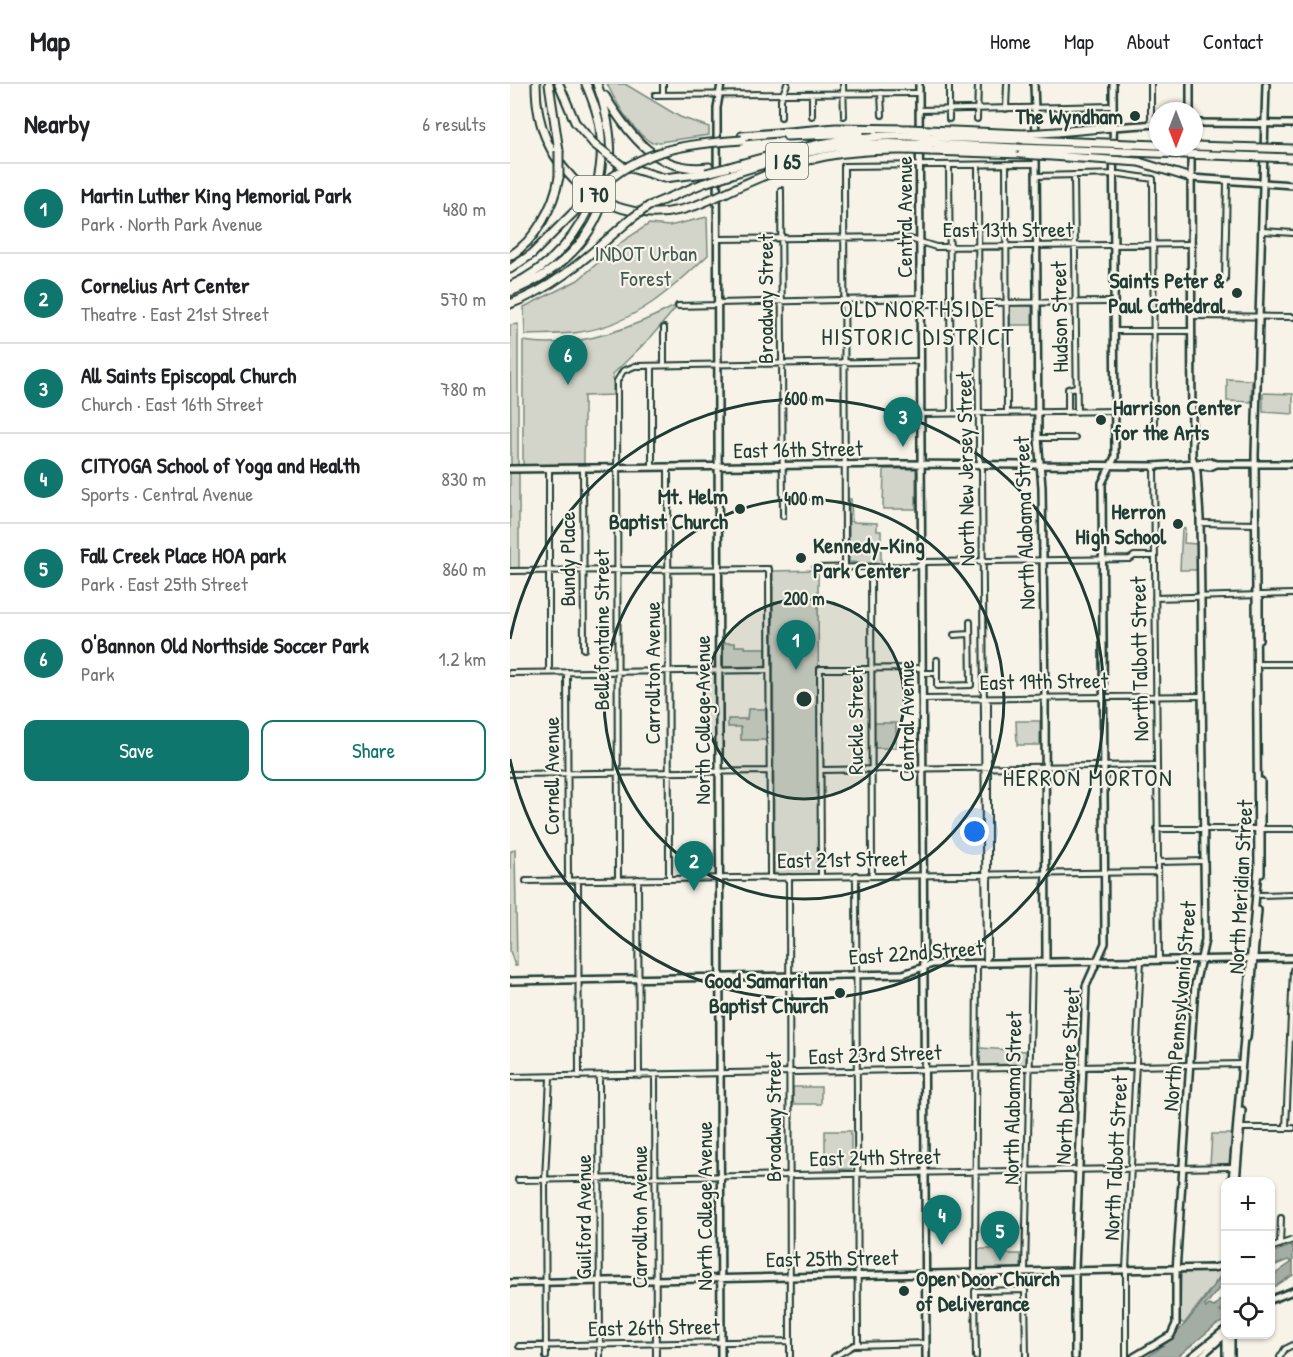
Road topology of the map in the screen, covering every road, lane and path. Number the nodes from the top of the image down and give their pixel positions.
1 (536, 84) edge
2 (549, 84) edge
3 (559, 84) edge
4 (586, 84) edge
5 (598, 84) edge
6 (663, 84) edge
7 (721, 84) edge
8 (787, 84) edge
9 (843, 84) edge
10 (919, 84) edge
11 (949, 84) edge
12 (978, 84) edge
13 (1007, 84) edge
14 (1034, 84) edge
15 (1113, 84) edge
16 (1151, 84) edge
17 (1190, 84) edge
18 (1266, 84) edge
19 (881, 93) junction
20 (918, 93) junction
21 (663, 94) junction
22 (718, 94) junction
23 (784, 94) junction
24 (812, 94) junction
25 (843, 94) junction
26 (654, 95) dead end
27 (1151, 102) edge
28 (1190, 102) edge
29 (1113, 106) junction
30 (1034, 108) junction
31 (1006, 109) junction
32 (919, 110) junction
33 (949, 110) junction
34 (977, 110) junction
35 (882, 115) dead end
36 (812, 116) dead end
37 (844, 116) dead end
38 (781, 117) dead end
39 (949, 119) dead end
40 (977, 119) dead end
41 (1203, 123) edge
42 (1293, 124) edge
43 (1149, 125) edge
44 (1265, 125) junction
45 (1113, 128) junction
46 (886, 135) junction
47 (1024, 137) junction
48 (742, 138) junction
49 (908, 140) junction
50 (930, 141) junction
51 (852, 144) junction
52 (1149, 144) edge
53 (1203, 146) edge
54 (1293, 149) edge
55 (1192, 156) edge
56 (1293, 158) edge
57 (1006, 164) junction
58 (1036, 164) junction
59 (920, 165) junction
60 (949, 165) junction
61 (978, 165) junction
62 (708, 170) junction
63 (1074, 175) junction
64 (1113, 175) junction
65 (1036, 176) junction
66 (1191, 178) junction
67 (1227, 182) junction
68 (1263, 184) junction
69 (1293, 185) edge
70 (782, 190) dead end
71 (727, 192) junction
72 (1262, 231) junction
73 (1293, 233) edge
74 (844, 237) junction
75 (782, 238) junction
76 (718, 239) junction
77 (920, 242) junction
78 (1191, 244) junction
79 (1075, 245) junction
80 (1114, 245) junction
81 (1153, 245) junction
82 (950, 246) junction
83 (978, 246) junction
84 (1006, 246) junction
85 (1037, 246) junction
86 (510, 256) edge
87 (510, 269) edge
88 (1225, 280) dead end
89 (524, 283) junction
90 (510, 286) edge
91 (510, 292) edge
92 (844, 300) junction
93 (782, 301) junction
94 (920, 301) junction
95 (1075, 302) junction
96 (1114, 302) junction
97 (979, 303) junction
98 (1006, 303) junction
99 (1037, 303) junction
100 (510, 304) edge
101 (718, 304) junction
102 (951, 304) junction
103 (678, 306) dead end
104 (1191, 316) junction
105 (1259, 316) junction
106 (1293, 317) edge
107 (664, 328) dead end
108 (1154, 331) junction
109 (1191, 331) junction
110 (1114, 332) junction
111 (921, 361) junction
112 (845, 363) junction
113 (782, 364) junction
114 (719, 365) junction
115 (652, 366) junction
116 (664, 366) junction
117 (1076, 387) junction
118 (1115, 411) junction
119 (1007, 412) junction
120 (1038, 412) junction
121 (1068, 412) junction
122 (1077, 412) junction
123 (951, 413) junction
124 (979, 413) junction
125 (921, 414) junction
126 (1154, 437) dead end
127 (1038, 438) junction
128 (1075, 438) dead end
129 (921, 464) junction
130 (1255, 464) junction
131 (1293, 464) edge
132 (845, 465) junction
133 (981, 465) junction
134 (1039, 465) junction
135 (1111, 465) junction
136 (1154, 465) junction
137 (1195, 465) junction
138 (783, 466) junction
139 (719, 467) junction
140 (583, 468) junction
141 (617, 468) junction
142 (652, 468) junction
143 (668, 468) junction
144 (510, 469) edge
145 (549, 469) junction
146 (783, 516) dead end
147 (1200, 523) junction
148 (1256, 524) junction
149 (1155, 556) junction
150 (1043, 560) junction
151 (1103, 560) junction
152 (983, 561) junction
153 (922, 564) junction
154 (845, 567) junction
155 (871, 567) junction
156 (815, 568) dead end
157 (668, 569) junction
158 (719, 569) junction
159 (617, 570) junction
160 (510, 571) edge
161 (549, 571) junction
162 (584, 571) junction
163 (1256, 594) junction
164 (1293, 594) edge
165 (1201, 596) junction
166 (1155, 598) junction
167 (970, 622) dead end
168 (970, 634) junction
169 (954, 635) dead end
170 (584, 650) dead end
171 (937, 660) dead end
172 (1260, 664) junction
173 (1293, 664) edge
174 (872, 668) junction
175 (719, 670) junction
176 (770, 670) junction
177 (668, 671) junction
178 (923, 671) junction
179 (549, 672) junction
180 (567, 672) junction
181 (617, 672) junction
182 (510, 673) edge
183 (936, 673) junction
184 (1156, 696) junction
185 (1202, 696) junction
186 (1105, 697) junction
187 (1045, 698) junction
188 (923, 699) junction
189 (985, 700) junction
190 (1157, 765) junction
191 (1105, 766) junction
192 (1045, 767) junction
193 (985, 768) junction
194 (923, 769) junction
195 (820, 770) junction
196 (872, 770) junction
197 (770, 771) junction
198 (669, 772) junction
199 (720, 772) junction
200 (618, 773) junction
201 (510, 774) edge
202 (568, 774) junction
203 (1204, 828) junction
204 (1259, 828) junction
205 (1158, 829) junction
206 (1293, 829) edge
207 (1205, 861) junction
208 (1158, 862) junction
209 (1158, 872) junction
210 (1105, 873) junction
211 (986, 874) junction
212 (1045, 874) junction
213 (856, 875) junction
214 (872, 875) junction
215 (924, 875) junction
216 (821, 876) junction
217 (770, 877) junction
218 (789, 877) junction
219 (719, 878) junction
220 (638, 879) junction
221 (669, 879) junction
222 (568, 880) junction
223 (578, 880) junction
224 (618, 880) junction
225 (526, 881) dead end
226 (1293, 894) edge
227 (1260, 895) junction
228 (1105, 943) junction
229 (1293, 958) edge
230 (1202, 959) junction
231 (1252, 959) junction
232 (1141, 960) junction
233 (1159, 960) junction
234 (986, 961) junction
235 (1097, 961) junction
236 (1108, 961) junction
237 (1032, 962) junction
238 (1046, 962) junction
239 (977, 963) junction
240 (923, 967) junction
241 (1293, 970) edge
242 (856, 974) junction
243 (789, 975) junction
244 (719, 977) junction
245 (638, 978) junction
246 (579, 979) junction
247 (510, 981) edge
248 (1242, 1064) junction
249 (1137, 1065) junction
250 (1190, 1065) junction
251 (1083, 1066) junction
252 (1029, 1067) junction
253 (977, 1068) junction
254 (924, 1070) junction
255 (857, 1072) junction
256 (790, 1074) junction
257 (720, 1075) junction
258 (639, 1076) junction
259 (655, 1076) junction
260 (510, 1077) edge
261 (579, 1077) junction
262 (599, 1077) junction
263 (550, 1078) junction
264 (1240, 1128) junction
265 (1286, 1128) junction
266 (1293, 1128) edge
267 (1233, 1167) junction
268 (1183, 1168) junction
269 (1131, 1169) junction
270 (1079, 1170) junction
271 (1027, 1171) junction
272 (924, 1172) junction
273 (976, 1172) junction
274 (857, 1173) junction
275 (790, 1174) junction
276 (720, 1176) junction
277 (1234, 1177) edge
278 (1235, 1177) edge
279 (655, 1178) junction
280 (545, 1179) junction
281 (599, 1179) junction
282 (518, 1180) dead end
283 (1281, 1218) dead end
284 (1293, 1240) edge
285 (1280, 1245) junction
286 (1275, 1246) edge
287 (1221, 1268) edge
288 (1126, 1269) junction
289 (1176, 1269) junction
290 (1075, 1270) junction
291 (1025, 1271) junction
292 (975, 1272) junction
293 (925, 1273) junction
294 (858, 1275) junction
295 (790, 1276) junction
296 (721, 1277) junction
297 (656, 1278) junction
298 (600, 1279) junction
299 (545, 1280) junction
300 (510, 1282) edge
301 (1293, 1291) edge
302 (1275, 1298) edge
303 (1221, 1333) edge
304 (1221, 1339) edge
305 (1226, 1339) edge
306 (1231, 1339) edge
307 (790, 1341) junction
308 (721, 1342) junction
309 (656, 1343) junction
310 (926, 1343) junction
311 (546, 1345) junction
312 (600, 1345) junction
313 (858, 1345) junction
314 (519, 1346) dead end
315 (1293, 1346) edge
316 (546, 1357) edge
317 (600, 1357) edge
318 (656, 1357) edge
319 (721, 1357) edge
320 (790, 1357) edge
321 (834, 1357) edge
322 (926, 1357) edge
323 (976, 1357) edge
324 (1026, 1357) edge
325 (1076, 1357) edge
326 (1126, 1357) edge
327 (1134, 1357) edge
328 (1191, 1357) edge
329 (1200, 1357) edge
330 (1226, 1357) edge
331 (1231, 1357) edge
332 (1280, 1357) edge

1 - 71 highway, I 65, bridge
2 - 86 highway, I 70, bridge
3 - 62 highway, I 65, bridge
4 - 89 highway, I 70
5 - 62 highway
5 - 89 highway
6 - 21 street
7 - 22 main road, North College Avenue
8 - 23 street
9 - 25 street
10 - 20 main road, Central Avenue
11 - 33 street
12 - 34 street
13 - 31 street
14 - 30 main road, North Alabama Street
15 - 29 main road, North Delaware Street
16 - 27 street
17 - 28 main road
18 - 44 main road, North Meridian Street
19 - 20 street
19 - 25 street
19 - 35 street
20 - 32 main road, Central Avenue
21 - 22 street
21 - 26 street
22 - 23 street
22 - 76 main road, North College Avenue
23 - 24 street
23 - 38 street
24 - 25 street
24 - 36 street
25 - 37 street
29 - 30 street
29 - 45 main road, North Delaware Street
30 - 31 street
30 - 58 main road, North Alabama Street
31 - 34 street
32 - 33 street
32 - 59 main road, Central Avenue
33 - 34 street
33 - 39 street
34 - 40 street
41 - 44 main road
42 - 44 main road
43 - 45 main road
44 - 68 main road, North Meridian Street
45 - 47 highway, bridge
45 - 64 main road, North Delaware Street
46 - 48 highway
46 - 49 highway, I 65
46 - 62 highway, I 65, bridge
47 - 50 highway, I 65
47 - 52 highway, I 65, bridge
48 - 49 highway
48 - 87 highway, bridge
49 - 50 highway, I 65, bridge
49 - 50 highway, bridge
49 - 51 highway, I 65
49 - 71 highway
50 - 56 highway, I 65, bridge
50 - 66 highway, bridge
51 - 71 highway, I 65
51 - 100 highway, bridge
53 - 54 highway, bridge
55 - 66 main road, North Pennsylvania Street
57 - 58 street
57 - 61 street
57 - 84 street
58 - 65 main road, North Alabama Street
59 - 60 street
59 - 74 street
59 - 77 main road, Central Avenue
60 - 61 street
60 - 82 street
61 - 83 street, North New Jersey Street
63 - 64 street
63 - 65 street
63 - 79 street, Hudson Street
64 - 80 main road, North Delaware Street
64 - 81 street
65 - 85 main road, North Alabama Street
66 - 67 main road
66 - 78 main road, North Pennsylvania Street
67 - 68 main road
67 - 88 street
68 - 69 main road
68 - 72 main road, North Meridian Street
70 - 75 street, Broadway Street
72 - 73 street
72 - 105 main road, North Meridian Street
74 - 75 street, East 13th Street
74 - 77 street, East 13th Street
74 - 92 street
75 - 76 street, East 13th Street
75 - 93 street, Broadway Street
76 - 101 main road, North College Avenue
77 - 82 street, East 13th Street
77 - 94 main road, Central Avenue
78 - 81 street, East 13th Street
78 - 104 main road, North Pennsylvania Street
79 - 80 street, East 13th Street
79 - 85 street, East 13th Street
79 - 95 street, Hudson Street
80 - 81 street, East 13th Street
80 - 96 main road, North Delaware Street
81 - 108 street
82 - 83 street, East 13th Street
82 - 102 street
83 - 84 street, East 13th Street
83 - 97 street, North New Jersey Street
84 - 85 street, East 13th Street
84 - 98 street
85 - 99 main road, North Alabama Street
89 - 90 highway, I 70
89 - 91 highway
92 - 93 street
92 - 94 street
92 - 112 street
93 - 101 street
93 - 113 street, Broadway Street
94 - 102 street
94 - 111 main road, Central Avenue
95 - 96 street
95 - 99 street
95 - 117 street, Hudson Street
96 - 110 main road, North Delaware Street
97 - 98 street
97 - 124 street, North New Jersey Street
98 - 99 street
98 - 119 street
99 - 120 main road, North Alabama Street
101 - 103 street
101 - 114 main road, North College Avenue
102 - 123 street
104 - 105 street
104 - 109 main road, North Pennsylvania Street
105 - 106 street
105 - 130 main road, North Meridian Street
107 - 116 street
108 - 109 street
108 - 110 street
108 - 126 street
109 - 137 main road, North Pennsylvania Street
110 - 118 main road, North Delaware Street
111 - 112 street
111 - 125 main road, Central Avenue
112 - 113 street
112 - 132 street
113 - 114 street
113 - 138 street, Broadway Street
114 - 116 street
114 - 139 main road, North College Avenue
115 - 116 street
115 - 141 street, Bellefontaine Street
115 - 142 street
117 - 121 street, Hudson Street
117 - 122 street, Hudson Street
118 - 122 street
118 - 135 main road, North Delaware Street
119 - 120 street
119 - 124 street
120 - 121 street
120 - 127 main road, North Alabama Street
121 - 122 street
123 - 124 street
123 - 125 street
124 - 133 street, North New Jersey Street
125 - 129 main road, Central Avenue
127 - 128 street
127 - 134 main road, North Alabama Street
129 - 132 main road, East 16th Street
129 - 133 main road, East 16th Street
129 - 153 main road, Central Avenue
130 - 131 main road, East 16th Street
130 - 137 main road, East 16th Street
130 - 148 main road, North Meridian Street
132 - 138 main road, East 16th Street
132 - 154 street
133 - 134 main road, East 16th Street
133 - 152 street, North New Jersey Street
134 - 135 main road, East 16th Street
134 - 150 main road, North Alabama Street
135 - 136 main road, East 16th Street
135 - 151 main road, North Delaware Street
136 - 137 main road, East 16th Street
136 - 149 street, North Talbott Street
137 - 147 main road, North Pennsylvania Street
138 - 139 main road, East 16th Street
138 - 146 street, Broadway Street
139 - 143 main road, East 16th Street
139 - 158 main road, North College Avenue
140 - 141 main road, East 16th Street
140 - 145 main road, East 16th Street
140 - 162 street, Bundy Place
141 - 142 main road, East 16th Street
141 - 159 street, Bellefontaine Street
142 - 143 main road, East 16th Street
143 - 157 street, Carrollton Avenue
144 - 145 main road, East 16th Street
145 - 161 street
147 - 148 street
147 - 165 main road, North Pennsylvania Street
148 - 163 main road, North Meridian Street
149 - 151 street
149 - 166 street, North Talbott Street
150 - 151 street
150 - 152 street
150 - 187 main road, North Alabama Street
151 - 186 main road, North Delaware Street
152 - 153 street
152 - 189 street, North New Jersey Street
153 - 155 street
153 - 178 main road, Central Avenue
154 - 155 street
154 - 156 street
155 - 174 street, Ruckle Street
157 - 158 street
157 - 159 street
157 - 177 street, Carrollton Avenue
158 - 175 main road, North College Avenue
158 - 176 street
159 - 162 street
159 - 181 street, Bellefontaine Street
160 - 161 street
161 - 162 street
161 - 179 street
162 - 170 street, Bundy Place
163 - 164 street
163 - 165 street
163 - 172 main road, North Meridian Street
163 - 204 main road, North Meridian Street
165 - 166 street
165 - 185 main road, North Pennsylvania Street
166 - 184 street, North Talbott Street
167 - 168 street
168 - 169 street
168 - 183 street
171 - 183 street
172 - 173 street
172 - 204 main road, North Meridian Street
174 - 178 street
174 - 195 street
174 - 196 street, Ruckle Street
175 - 176 street
175 - 177 street
175 - 199 main road, North College Avenue
176 - 197 street
177 - 181 street
177 - 198 street, Carrollton Avenue
178 - 183 street
178 - 188 main road, Central Avenue
179 - 180 street
179 - 182 street
180 - 181 street
180 - 202 street, Cornell Avenue
181 - 200 street, Bellefontaine Street
184 - 185 street, East 19th Street
184 - 186 street, East 19th Street
184 - 190 street, North Talbott Street
185 - 203 main road, North Pennsylvania Street
186 - 187 street, East 19th Street
186 - 191 main road, North Delaware Street
187 - 189 street, East 19th Street
187 - 192 main road, North Alabama Street
188 - 189 street, East 19th Street
188 - 194 main road, Central Avenue
189 - 193 street, North New Jersey Street
190 - 191 street
190 - 205 street, North Talbott Street
191 - 192 street
191 - 210 main road, North Delaware Street
192 - 193 street
192 - 212 main road, North Alabama Street
193 - 194 street
193 - 211 street, North New Jersey Street
194 - 196 street
194 - 215 main road, Central Avenue
195 - 196 street
195 - 216 street
196 - 214 street, Ruckle Street
197 - 199 street
197 - 217 street
198 - 199 street
198 - 200 street
198 - 221 street, Carrollton Avenue
199 - 219 main road, North College Avenue
200 - 202 street
200 - 224 street, Bellefontaine Street
201 - 202 street
202 - 222 street, Cornell Avenue
203 - 204 street
203 - 205 street
203 - 207 main road, North Pennsylvania Street
204 - 206 street
204 - 227 main road, North Meridian Street
204 - 231 main road, North Meridian Street
205 - 208 street, North Talbott Street
207 - 208 street
207 - 230 main road, North Pennsylvania Street
208 - 209 street, North Talbott Street
209 - 210 street, East 21st Street
209 - 233 street, North Talbott Street
210 - 212 street, East 21st Street
210 - 228 main road, North Delaware Street
211 - 212 street, East 21st Street
211 - 215 street, East 21st Street
211 - 234 street, North New Jersey Street
212 - 238 main road, North Alabama Street
213 - 214 street, East 21st Street
213 - 216 street, East 21st Street
213 - 242 street
214 - 215 street, East 21st Street
215 - 240 main road, Central Avenue
216 - 218 street, East 21st Street
217 - 218 street, East 21st Street
217 - 219 street, East 21st Street
218 - 243 street, Broadway Street
219 - 221 street, East 21st Street
219 - 244 main road, North College Avenue
220 - 221 street, East 21st Street
220 - 224 street, East 21st Street
220 - 245 street
222 - 223 street, East 21st Street
222 - 225 street, East 21st Street
223 - 224 street, East 21st Street
223 - 246 street
226 - 227 street
227 - 231 main road, North Meridian Street
228 - 235 main road, North Delaware Street
228 - 236 main road
229 - 231 main road, East 22nd Street
230 - 231 main road, East 22nd Street
230 - 233 main road, East 22nd Street
230 - 250 main road, North Pennsylvania Street
231 - 248 main road, North Meridian Street
231 - 264 main road, North Meridian Street
232 - 233 main road, East 22nd Street
232 - 236 main road, East 22nd Street
232 - 249 street, North Talbott Street
234 - 237 main road, East 22nd Street
234 - 239 main road, East 22nd Street
235 - 236 main road, East 22nd Street
235 - 238 main road, East 22nd Street
235 - 251 main road, North Delaware Street
237 - 238 main road, East 22nd Street
237 - 252 street, North Alabama Street
239 - 240 main road, East 22nd Street
239 - 253 street
240 - 242 main road, East 22nd Street
240 - 254 main road, Central Avenue
241 - 265 street
242 - 243 main road, East 22nd Street
242 - 255 street
243 - 244 main road, East 22nd Street
243 - 256 street, Broadway Street
244 - 245 main road, East 22nd Street
244 - 257 main road, North College Avenue
245 - 246 main road, East 22nd Street
245 - 258 street
246 - 247 main road, East 22nd Street
246 - 261 street
248 - 250 street, East 23rd Street
248 - 267 main road, North Meridian Street
249 - 250 street, East 23rd Street
249 - 251 street, East 23rd Street
249 - 269 street, North Talbott Street
250 - 268 main road, North Pennsylvania Street
251 - 252 street, East 23rd Street
251 - 270 main road, North Delaware Street
252 - 253 street, East 23rd Street
252 - 271 street, North Alabama Street
253 - 254 street, East 23rd Street
253 - 273 street
254 - 255 street, East 23rd Street
254 - 272 main road, Central Avenue
255 - 256 street, East 23rd Street
255 - 274 street
256 - 257 street, East 23rd Street
256 - 275 street, Broadway Street
257 - 259 street, East 23rd Street
257 - 276 main road, North College Avenue
258 - 259 street, East 23rd Street
258 - 262 street, East 23rd Street
259 - 279 street, Carrollton Avenue
260 - 263 street, East 23rd Street
261 - 262 street, East 23rd Street
261 - 263 street, East 23rd Street
262 - 281 street, Guilford Avenue
263 - 280 street
264 - 265 street
264 - 278 main road, North Meridian Street
265 - 266 street
267 - 268 street, East 24th Street
267 - 277 main road, North Meridian Street
268 - 269 street, East 24th Street
268 - 289 main road, North Pennsylvania Street
269 - 270 street, East 24th Street
269 - 288 street, North Talbott Street
270 - 271 street, East 24th Street
270 - 290 main road, North Delaware Street
271 - 273 street, East 24th Street
271 - 291 street, North Alabama Street
272 - 273 street, East 24th Street
272 - 274 street, East 24th Street
272 - 293 main road, Central Avenue
273 - 292 street
274 - 275 street, East 24th Street
274 - 294 street
275 - 276 street, East 24th Street
275 - 295 street, Broadway Street
276 - 279 street, East 24th Street
276 - 296 main road, North College Avenue
279 - 281 street, East 24th Street
279 - 297 street, Carrollton Avenue
280 - 281 street, East 24th Street
280 - 282 street, East 24th Street
280 - 299 street
281 - 298 street, Guilford Avenue
283 - 285 street
284 - 285 street
285 - 286 street
287 - 289 main road, East 25th Street
288 - 289 main road, East 25th Street
288 - 290 main road, East 25th Street
288 - 326 street, North Talbott Street
289 - 327 main road, North Pennsylvania Street
290 - 291 main road, East 25th Street
290 - 325 main road, North Delaware Street
291 - 292 main road, East 25th Street
292 - 293 main road, East 25th Street
293 - 294 main road, East 25th Street
293 - 310 main road, Central Avenue
294 - 295 main road, East 25th Street
294 - 313 street
295 - 296 main road, East 25th Street
295 - 307 street, Broadway Street
296 - 297 main road, East 25th Street
296 - 308 main road, North College Avenue
297 - 298 main road, East 25th Street
297 - 309 street, Carrollton Avenue
298 - 299 main road, East 25th Street
298 - 312 street, Guilford Avenue
299 - 300 main road, East 25th Street
299 - 311 street
301 - 302 main road
303 - 328 main road
304 - 329 main road
305 - 330 main road
306 - 331 main road
307 - 308 street, East 26th Street
307 - 320 street, Broadway Street
308 - 309 street, East 26th Street
308 - 319 main road, North College Avenue
309 - 312 street, East 26th Street
309 - 318 street, Carrollton Avenue
310 - 313 street
310 - 322 main road, Central Avenue
311 - 312 street, East 26th Street
311 - 314 street, East 26th Street
311 - 316 street
312 - 317 street, Guilford Avenue
313 - 321 street
315 - 332 street
323 - 324 street

